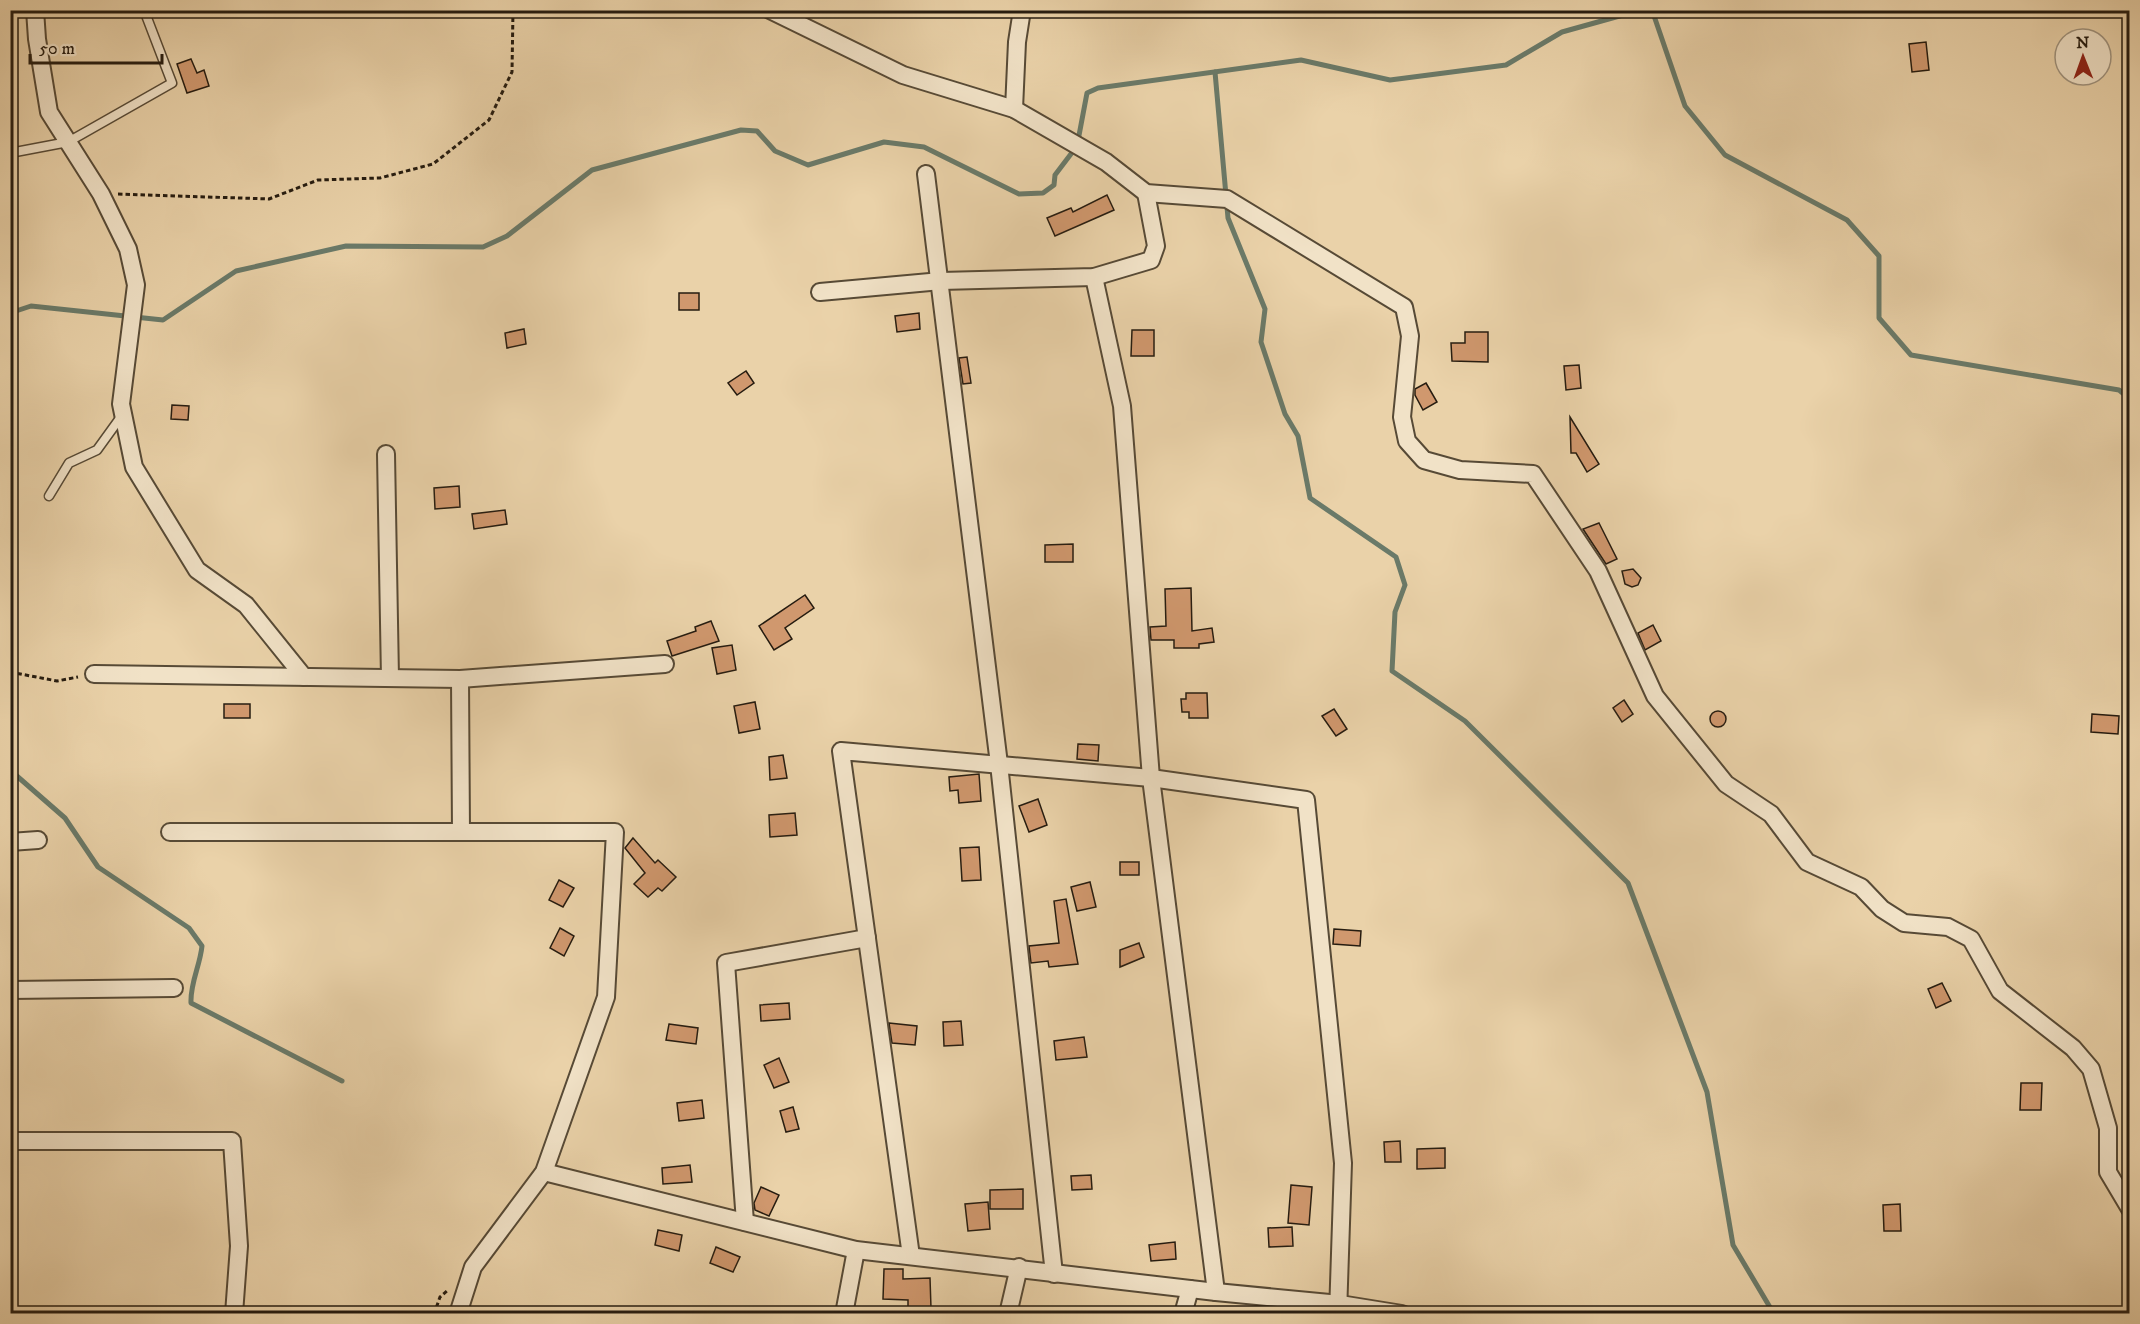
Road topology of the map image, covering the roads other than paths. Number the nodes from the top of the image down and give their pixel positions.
1 (35, 10) edge
2 (144, 10) edge
3 (770, 10) edge
4 (1022, 10) edge
5 (1014, 109) junction
6 (68, 142) junction
7 (10, 153) edge
8 (926, 174) dead end
9 (1146, 193) junction
10 (1094, 277) junction
11 (941, 281) junction
12 (820, 292) dead end
13 (123, 414) junction
14 (386, 454) dead end
15 (49, 496) dead end
16 (665, 664) dead end
17 (94, 674) road end
18 (304, 677) junction
19 (390, 678) junction
20 (460, 679) junction
21 (999, 764) junction
22 (1151, 778) junction
23 (170, 832) dead end
24 (461, 832) junction
25 (38, 840) dead end
26 (10, 842) edge
27 (867, 938) junction
28 (174, 988) dead end
29 (10, 990) edge
30 (10, 1141) edge
31 (544, 1173) junction
32 (2130, 1209) edge
33 (745, 1222) junction
34 (856, 1250) junction
35 (911, 1256) junction
36 (1018, 1267) junction
37 (1054, 1274) junction
38 (1190, 1289) junction
39 (1216, 1292) junction
40 (1339, 1309) edge
41 (234, 1314) edge
42 (458, 1314) edge
43 (844, 1314) edge
44 (1008, 1314) edge
45 (1183, 1314) edge
46 (1402, 1314) edge

1 - 6 street
2 - 6 lane
3 - 5 street
4 - 5 street
5 - 9 street
6 - 7 lane
6 - 13 street
8 - 11 street
9 - 10 street
9 - 32 street
10 - 11 street
10 - 22 street
11 - 12 street
11 - 21 street
13 - 15 lane
13 - 18 street
14 - 19 street
16 - 20 street
17 - 18 street
18 - 19 street
19 - 20 street
20 - 24 street
21 - 22 street
21 - 27 street
21 - 37 street
22 - 39 street
22 - 40 street
23 - 24 street
24 - 31 street
25 - 26 street
27 - 33 street
27 - 35 street
28 - 29 street
30 - 41 street
31 - 33 street
31 - 42 street
33 - 34 street
34 - 35 street
34 - 43 street
35 - 36 street
36 - 37 street
36 - 44 street
37 - 38 street
38 - 39 street
38 - 45 street
39 - 40 street
40 - 46 street

